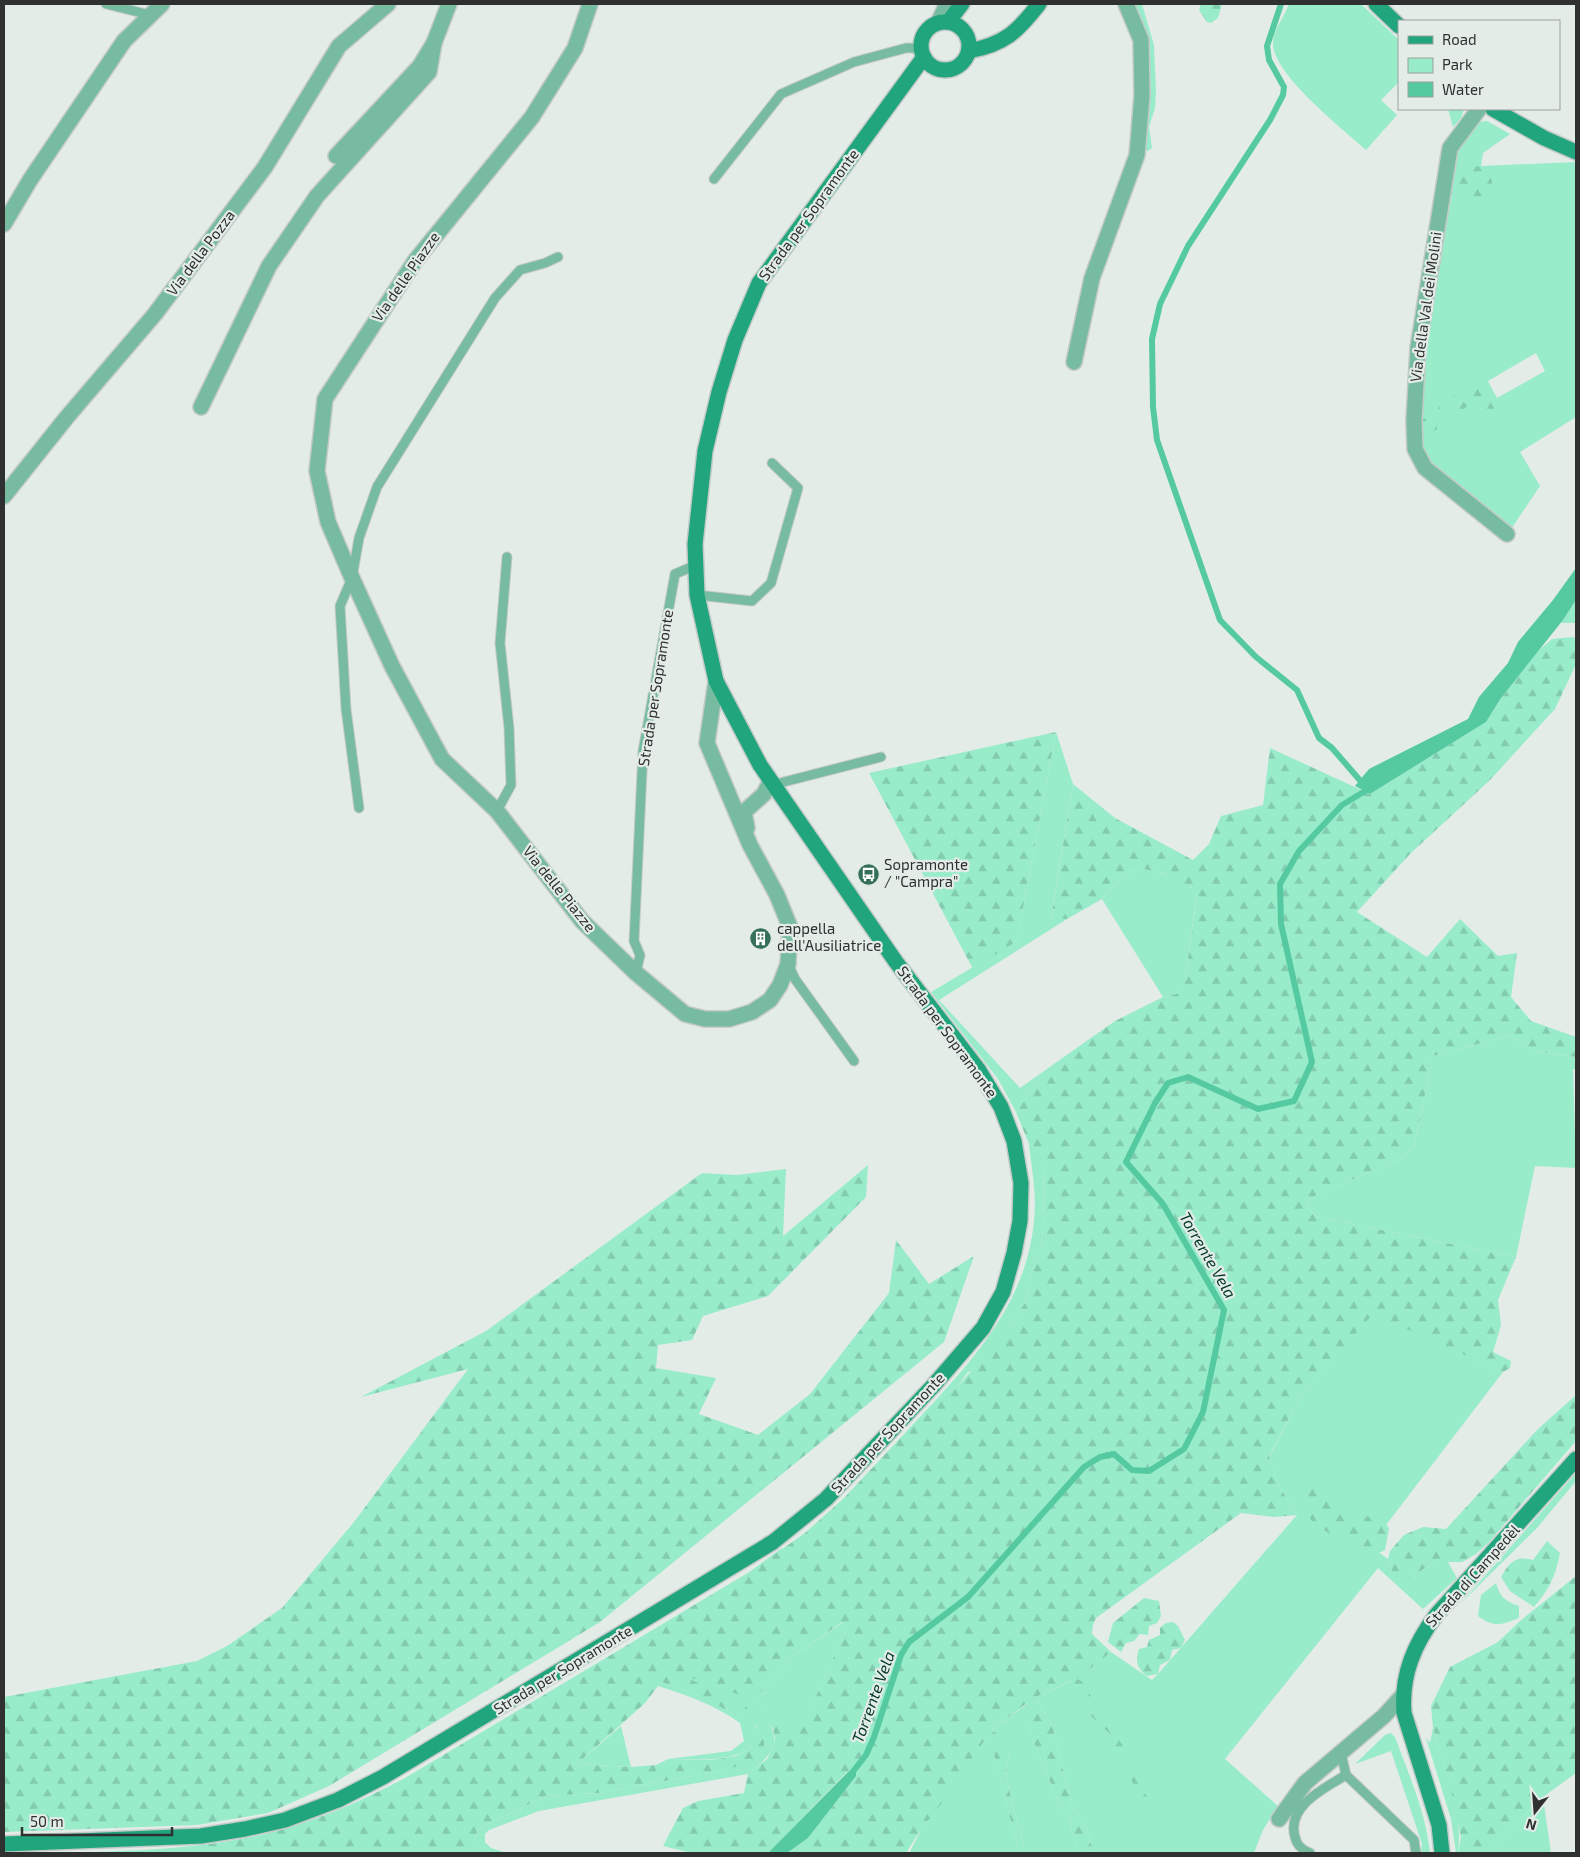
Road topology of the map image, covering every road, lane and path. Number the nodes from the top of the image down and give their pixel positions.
1 (106, 4) edge
2 (162, 4) edge
3 (388, 4) edge
4 (449, 4) edge
5 (590, 4) edge
6 (947, 4) edge
7 (962, 4) edge
8 (1038, 4) edge
9 (1126, 4) edge
10 (1376, 4) edge
11 (150, 15) junction
12 (943, 23) junction
13 (1398, 25) edge
14 (434, 43) junction
15 (969, 51) junction
16 (923, 53) junction
17 (1478, 110) edge
18 (1495, 110) edge
19 (1576, 152) edge
20 (336, 156) dead end
21 (714, 179) dead end
22 (4, 224) edge
23 (558, 257) dead end
24 (1074, 362) dead end
25 (201, 407) dead end
26 (772, 464) dead end
27 (4, 496) edge
28 (1507, 534) dead end
29 (507, 557) dead end
30 (696, 565) junction
31 (352, 578) junction
32 (697, 595) junction
33 (716, 682) junction
34 (881, 757) dead end
35 (771, 784) junction
36 (359, 808) dead end
37 (497, 811) junction
38 (750, 845) junction
39 (788, 964) junction
40 (636, 973) junction
41 (854, 1061) dead end
42 (1576, 1459) edge
43 (1403, 1696) junction
44 (1341, 1753) junction
45 (1346, 1775) junction
46 (1279, 1819) dead end
47 (4, 1844) edge
48 (1310, 1853) edge
49 (1416, 1853) edge
50 (1442, 1853) edge

1 - 11 lane
2 - 11 street
3 - 27 street, Via della Pozza
4 - 14 street
5 - 31 street, Via delle Piazze
6 - 12 street
7 - 12 main road
8 - 15 main road
9 - 24 street
10 - 13 main road
11 - 22 street
12 - 15 main road
12 - 16 main road
14 - 20 street
14 - 25 street
15 - 16 main road
16 - 21 lane
16 - 30 main road, Strada per Sopramonte
17 - 28 street, Via della Val dei Molini
18 - 19 main road
23 - 31 lane
26 - 32 lane
29 - 37 lane
30 - 32 main road, Strada per Sopramonte
30 - 40 lane, Strada per Sopramonte
31 - 36 lane
31 - 37 street, Via delle Piazze
32 - 33 main road, Strada per Sopramonte
33 - 35 main road, Strada per Sopramonte
33 - 38 street, Via delle Piazze
34 - 35 lane
35 - 38 street, Via delle Piazze
35 - 47 main road, Strada per Sopramonte
37 - 40 street, Via delle Piazze
38 - 39 street, Via delle Piazze
39 - 40 street, Via delle Piazze
39 - 41 lane
42 - 43 main road, Strada di Campedèl
43 - 44 street
43 - 50 main road, Strada di Campedèl
44 - 45 lane
44 - 46 street
45 - 48 lane
45 - 49 lane

